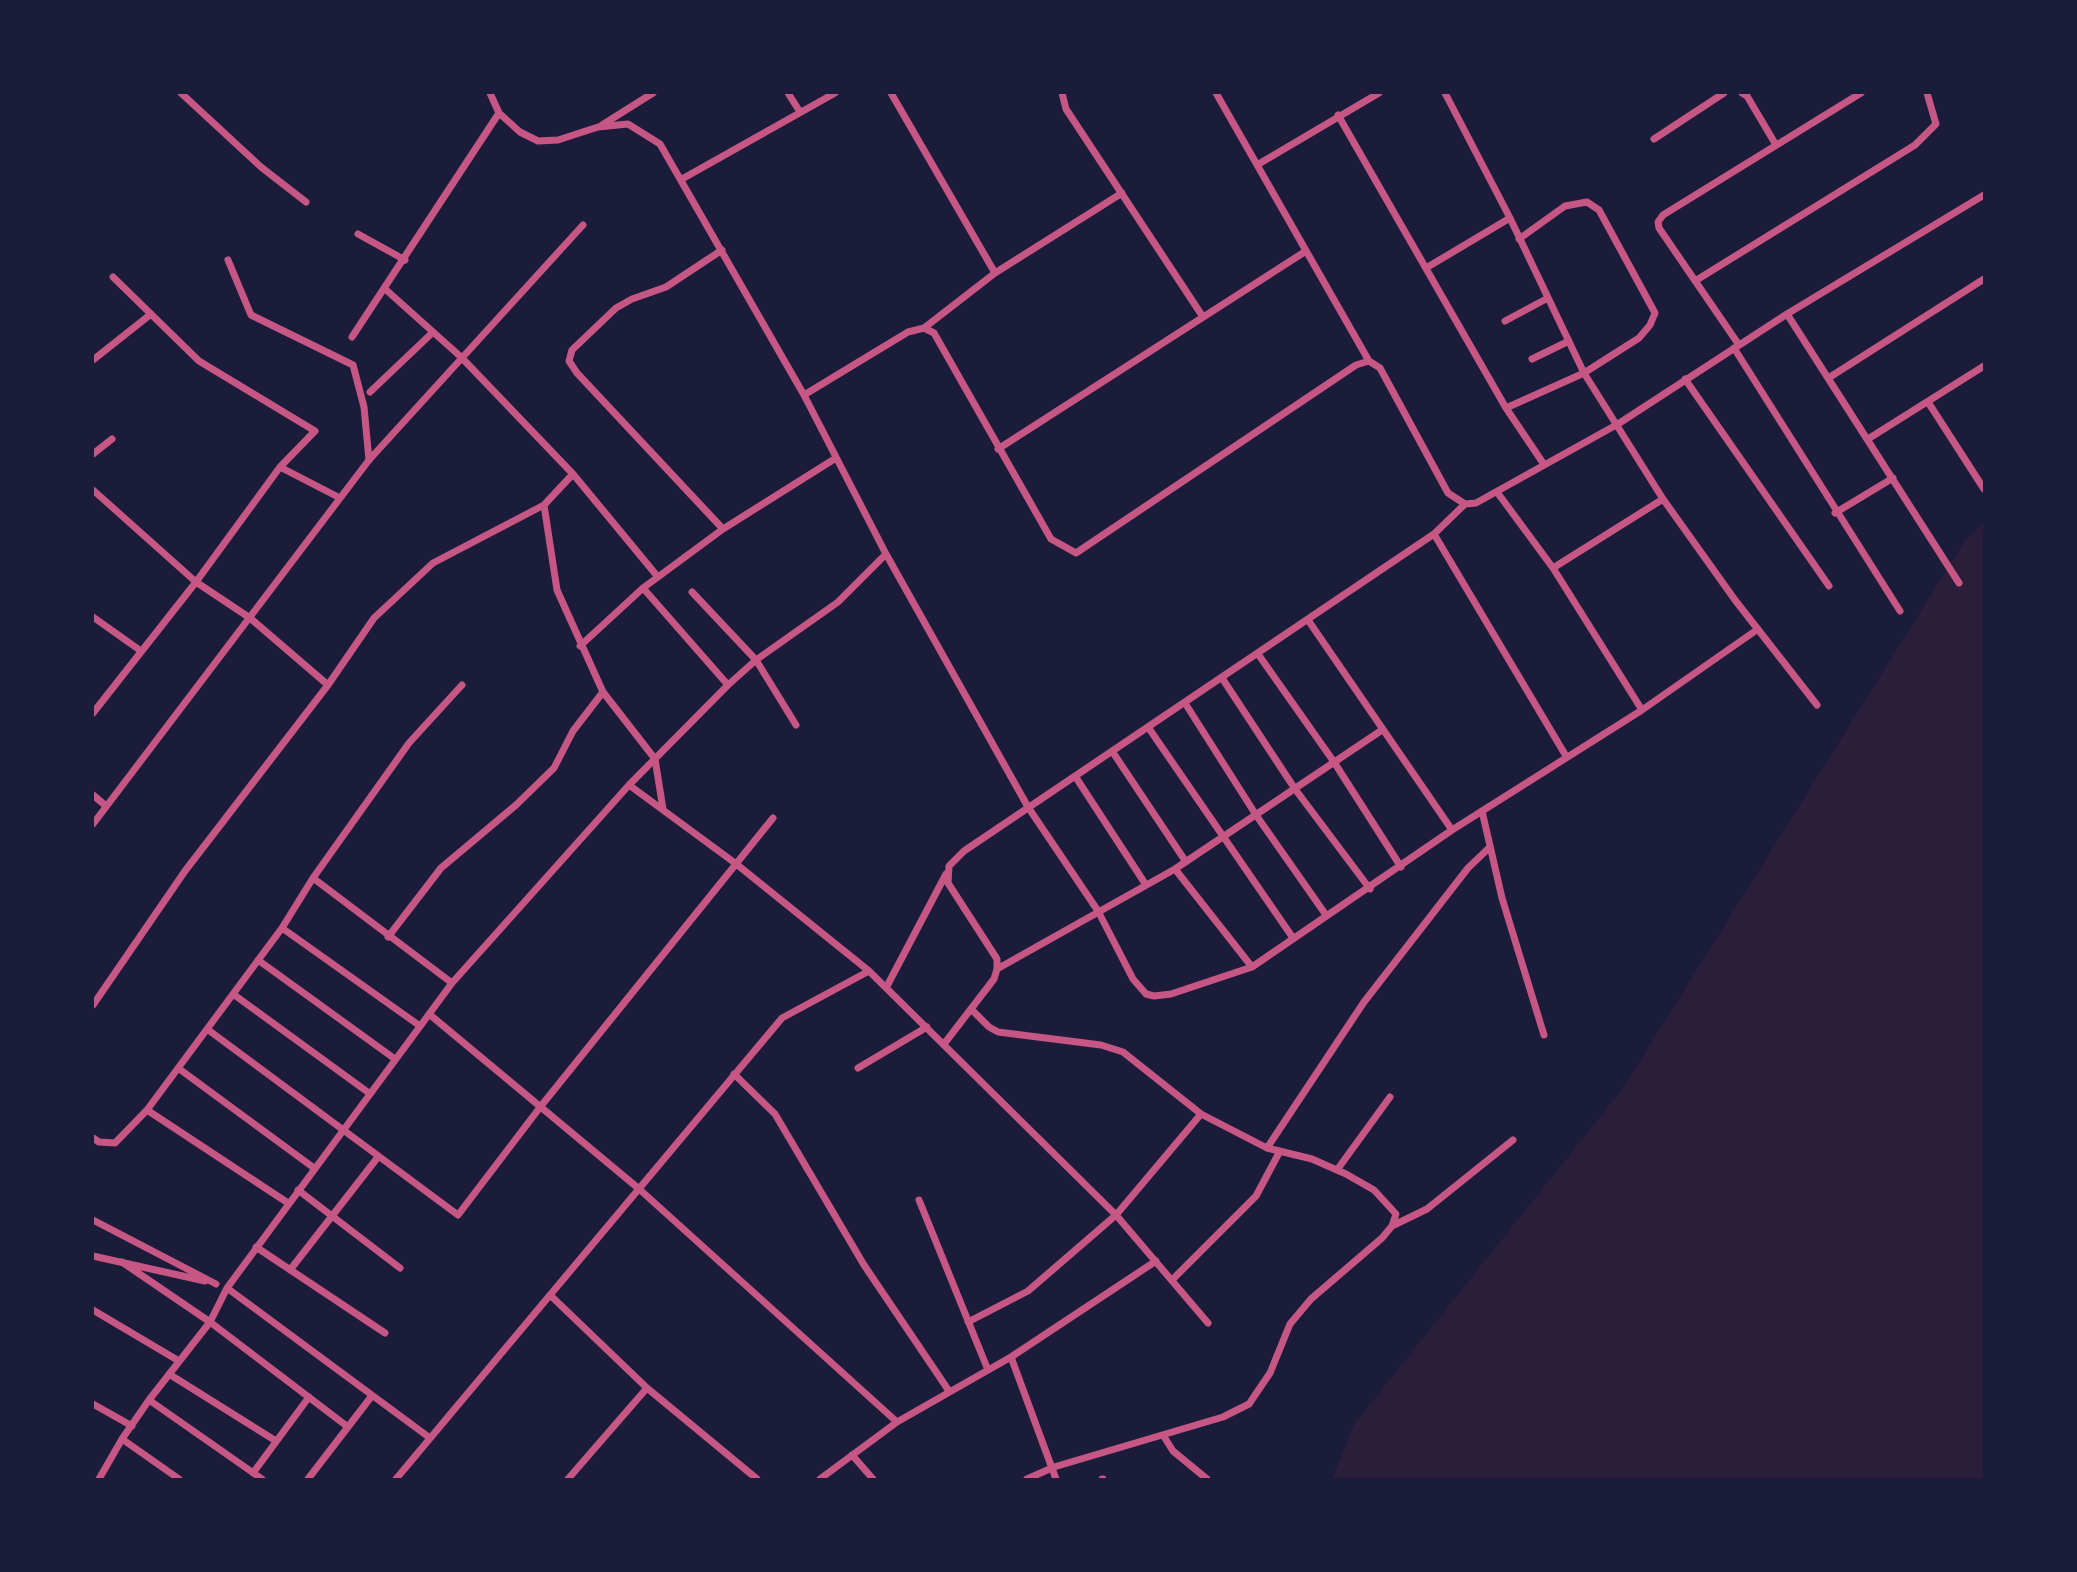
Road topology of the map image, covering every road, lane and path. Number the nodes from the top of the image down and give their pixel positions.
1 (181, 93) edge
2 (490, 93) edge
3 (653, 93) edge
4 (788, 93) edge
5 (835, 93) edge
6 (891, 93) edge
7 (1062, 93) edge
8 (1216, 93) edge
9 (1379, 93) edge
10 (1445, 93) edge
11 (1724, 93) edge
12 (1742, 93) edge
13 (1861, 93) edge
14 (1927, 93) edge
15 (800, 112) junction
16 (499, 113) junction
17 (1338, 115) junction
18 (598, 127) junction
19 (1654, 139) dead end
20 (1776, 145) junction
21 (1258, 165) junction
22 (682, 179) junction
23 (1122, 193) junction
24 (1984, 195) edge
25 (306, 202) dead end
26 (1510, 218) junction
27 (583, 225) dead end
28 (358, 234) dead end
29 (1519, 239) junction
30 (722, 250) junction
31 (1306, 251) junction
32 (228, 260) dead end
33 (405, 260) junction
34 (1426, 268) junction
35 (995, 273) junction
36 (113, 277) dead end
37 (1984, 279) edge
38 (1695, 281) junction
39 (384, 288) junction
40 (1548, 298) junction
41 (151, 314) junction
42 (1787, 314) junction
43 (1203, 317) junction
44 (1505, 321) dead end
45 (925, 328) junction
46 (432, 334) junction
47 (352, 337) dead end
48 (1569, 341) junction
49 (1736, 347) junction
50 (461, 357) junction
51 (1532, 359) dead end
52 (93, 360) edge
53 (1369, 361) junction
54 (1984, 366) edge
55 (1584, 373) junction
56 (1830, 377) junction
57 (1685, 379) junction
58 (370, 392) dead end
59 (804, 395) junction
60 (1928, 402) junction
61 (1506, 408) junction
62 (1618, 424) junction
63 (112, 439) dead end
64 (1868, 439) junction
65 (999, 449) junction
66 (93, 454) edge
67 (836, 458) junction
68 (369, 460) junction
69 (1543, 463) junction
70 (280, 467) junction
71 (573, 474) junction
72 (1893, 478) junction
73 (93, 489) edge
74 (1984, 489) edge
75 (1497, 492) junction
76 (340, 498) junction
77 (1663, 499) junction
78 (1465, 504) junction
79 (544, 505) junction
80 (1835, 513) junction
81 (723, 529) junction
82 (1434, 534) junction
83 (886, 554) junction
84 (1553, 568) junction
85 (658, 577) junction
86 (196, 582) junction
87 (1959, 583) dead end
88 (1829, 586) dead end
89 (643, 588) junction
90 (692, 592) dead end
91 (1900, 611) dead end
92 (93, 617) edge
93 (250, 618) junction
94 (1308, 620) junction
95 (1758, 629) junction
96 (580, 646) junction
97 (141, 652) junction
98 (1258, 654) junction
99 (756, 660) junction
100 (1222, 678) junction
101 (328, 685) junction
102 (462, 685) dead end
103 (728, 685) junction
104 (603, 692) junction
105 (1185, 703) junction
106 (1817, 705) dead end
107 (1642, 710) junction
108 (93, 713) edge
109 (796, 726) dead end
110 (1148, 727) junction
111 (1382, 730) junction
112 (1112, 751) junction
113 (1566, 756) junction
114 (655, 758) junction
115 (1334, 762) junction
116 (1075, 776) junction
117 (629, 785) junction
118 (1295, 789) junction
119 (93, 795) edge
120 (106, 806) junction
121 (1028, 807) junction
122 (664, 810) junction
123 (1482, 811) junction
124 (1256, 815) junction
125 (773, 818) dead end
126 (93, 824) edge
127 (1452, 830) junction
128 (1223, 837) junction
129 (1490, 847) junction
130 (1186, 862) junction
131 (736, 863) junction
132 (1401, 867) junction
133 (1175, 869) junction
134 (947, 872) junction
135 (313, 878) junction
136 (1146, 885) junction
137 (1370, 889) junction
138 (1098, 911) junction
139 (1326, 915) junction
140 (282, 928) junction
141 (388, 937) junction
142 (1293, 939) junction
143 (258, 960) junction
144 (1252, 967) junction
145 (997, 969) junction
146 (869, 971) junction
147 (452, 983) junction
148 (886, 988) junction
149 (233, 994) junction
150 (93, 1005) edge
151 (971, 1009) junction
152 (429, 1014) junction
153 (420, 1026) junction
154 (927, 1027) junction
155 (206, 1029) junction
156 (1544, 1035) dead end
157 (944, 1044) junction
158 (395, 1059) junction
159 (178, 1068) junction
160 (858, 1068) dead end
161 (734, 1074) junction
162 (369, 1093) junction
163 (1390, 1097) dead end
164 (541, 1106) junction
165 (147, 1110) junction
166 (1201, 1114) junction
167 (343, 1128) junction
168 (93, 1138) edge
169 (1513, 1140) dead end
170 (1267, 1148) junction
171 (1280, 1151) junction
172 (378, 1157) junction
173 (314, 1168) junction
174 (1337, 1170) junction
175 (638, 1188) junction
176 (298, 1189) junction
177 (919, 1200) dead end
178 (288, 1203) junction
179 (1116, 1215) junction
180 (332, 1216) junction
181 (93, 1220) edge
182 (1392, 1226) junction
183 (256, 1247) junction
184 (93, 1256) edge
185 (1156, 1261) junction
186 (122, 1262) junction
187 (400, 1268) dead end
188 (290, 1270) junction
189 (1173, 1279) junction
190 (227, 1287) junction
191 (550, 1295) junction
192 (93, 1310) edge
193 (209, 1322) junction
194 (968, 1322) junction
195 (1208, 1323) dead end
196 (385, 1333) dead end
197 (1011, 1357) junction
198 (179, 1361) junction
199 (988, 1370) junction
200 (169, 1374) junction
201 (647, 1388) junction
202 (949, 1391) junction
203 (309, 1397) junction
204 (371, 1397) junction
205 (149, 1400) junction
206 (93, 1404) edge
207 (897, 1422) junction
208 (132, 1426) junction
209 (348, 1427) junction
210 (1163, 1435) junction
211 (430, 1438) junction
212 (122, 1439) junction
213 (276, 1441) junction
214 (852, 1455) junction
215 (1187, 1465) junction
216 (1054, 1467) junction
217 (253, 1473) junction
218 (99, 1479) edge
219 (179, 1479) edge
220 (262, 1479) edge
221 (308, 1479) edge
222 (396, 1479) edge
223 (568, 1479) edge
224 (757, 1479) edge
225 (820, 1479) edge
226 (873, 1479) edge
227 (1027, 1479) edge
228 (1056, 1479) edge
229 (1192, 1479) edge
230 (1207, 1479) edge

1 - 25 street
2 - 16 street
3 - 18 street
4 - 15 street
5 - 15 street
6 - 35 street
7 - 23 street
8 - 21 street
9 - 17 street
10 - 26 street
11 - 19 street
12 - 20 street
13 - 20 street
14 - 38 street
15 - 22 street
16 - 18 street
16 - 33 street
17 - 21 street
17 - 34 street
18 - 22 street
20 - 38 street
21 - 31 street
22 - 30 street
23 - 35 street
23 - 43 street
24 - 42 street
26 - 29 street
26 - 34 street
27 - 50 street
28 - 33 street
29 - 40 street
29 - 55 street
30 - 59 street
30 - 81 street
31 - 43 street
31 - 53 street
32 - 68 street
33 - 39 street
34 - 61 street
35 - 45 street
36 - 41 street
37 - 56 street
38 - 49 street
39 - 46 street
39 - 47 street
40 - 44 street
40 - 48 street
41 - 52 street
41 - 70 street
42 - 49 street
42 - 56 street
43 - 65 street
45 - 59 street
45 - 65 street
46 - 50 street
46 - 58 street
48 - 51 street
48 - 55 street
49 - 57 street
49 - 80 street
50 - 68 street
50 - 71 street
53 - 65 street
53 - 78 street
54 - 60 street
55 - 61 street
55 - 62 street
56 - 64 street
57 - 62 street
57 - 88 street
59 - 67 street
60 - 64 street
60 - 74 street
61 - 69 street
62 - 69 street
62 - 77 street
63 - 66 street
64 - 72 street
67 - 81 street
67 - 83 street
68 - 76 street
69 - 75 street
70 - 76 street
70 - 86 street
71 - 79 street
71 - 85 street
72 - 80 street
72 - 87 street
73 - 86 street
75 - 78 street
75 - 84 street
76 - 93 street
77 - 84 street
77 - 95 street
78 - 82 street
79 - 96 street
79 - 101 street
80 - 91 street
81 - 85 street
82 - 94 street
82 - 113 street
83 - 99 street
83 - 121 street
84 - 107 street
85 - 89 street
86 - 93 street
86 - 97 street
89 - 96 street
89 - 103 street
90 - 99 street
92 - 97 street
93 - 101 street
93 - 120 street
94 - 98 street
94 - 111 street
95 - 106 street
95 - 107 street
96 - 104 street
97 - 108 street
98 - 100 street
98 - 115 street
99 - 103 street
99 - 109 street
100 - 105 street
100 - 118 street
101 - 150 street
102 - 135 street
103 - 114 street
104 - 114 street
104 - 141 street
105 - 110 street
105 - 124 street
107 - 113 street
110 - 112 street
110 - 128 street
111 - 115 street
111 - 127 street
112 - 116 street
112 - 130 street
113 - 123 street
114 - 117 street
114 - 122 street
115 - 118 street
115 - 132 street
116 - 121 street
116 - 136 street
117 - 122 street
117 - 147 street
118 - 124 street
118 - 137 street
119 - 120 street
120 - 126 street
121 - 134 street
121 - 138 street
122 - 131 street
123 - 127 street
123 - 129 street
124 - 128 street
124 - 139 street
125 - 131 street
127 - 132 street
128 - 130 street
128 - 142 street
129 - 156 street
129 - 170 street
130 - 133 street
131 - 146 street
131 - 164 street
132 - 137 street
133 - 136 street
133 - 144 street
134 - 145 street
134 - 148 street
135 - 140 street
135 - 141 street
136 - 138 street
137 - 139 street
138 - 144 street
138 - 145 street
139 - 142 street
140 - 143 street
140 - 153 street
141 - 147 street
142 - 144 street
143 - 149 street
143 - 158 street
145 - 151 street
146 - 148 street
146 - 161 street
147 - 152 street
148 - 154 street
149 - 155 street
149 - 162 street
151 - 157 street
151 - 166 street
152 - 153 street
152 - 164 street
153 - 158 street
154 - 157 street
154 - 160 street
155 - 159 street
155 - 167 street
157 - 179 street
158 - 162 street
159 - 165 street
159 - 173 street
161 - 175 street
161 - 202 street
162 - 167 street
163 - 174 street
164 - 172 street
164 - 175 street
165 - 168 street
165 - 178 street
166 - 170 street
166 - 179 street
167 - 172 street
167 - 173 street
169 - 182 street
170 - 171 street
171 - 174 street
171 - 189 street
172 - 180 street
173 - 176 street
174 - 182 street
175 - 191 street
175 - 207 street
176 - 178 street
176 - 180 street
177 - 194 street
178 - 183 street
179 - 185 street
179 - 194 street
180 - 187 street
180 - 188 street
181 - 186 street
182 - 210 street
183 - 188 street
183 - 190 street
184 - 186 street
185 - 189 street
185 - 197 street
186 - 193 street
188 - 196 street
189 - 195 street
190 - 193 street
190 - 204 street
191 - 201 street
191 - 211 street
192 - 198 street
193 - 198 street
193 - 203 street
194 - 199 street
197 - 199 street
197 - 216 street
198 - 200 street
199 - 202 street
200 - 205 street
200 - 213 street
201 - 223 street
201 - 224 street
202 - 207 street
203 - 209 street
203 - 213 street
204 - 209 street
204 - 211 street
205 - 208 street
205 - 217 street
206 - 208 street
207 - 214 street
208 - 212 street
209 - 221 street
210 - 215 street
210 - 216 street
211 - 222 street
212 - 218 street
212 - 219 street
213 - 217 street
214 - 225 street
214 - 226 street
215 - 229 street
215 - 230 street
216 - 227 street
216 - 228 street
217 - 220 street

